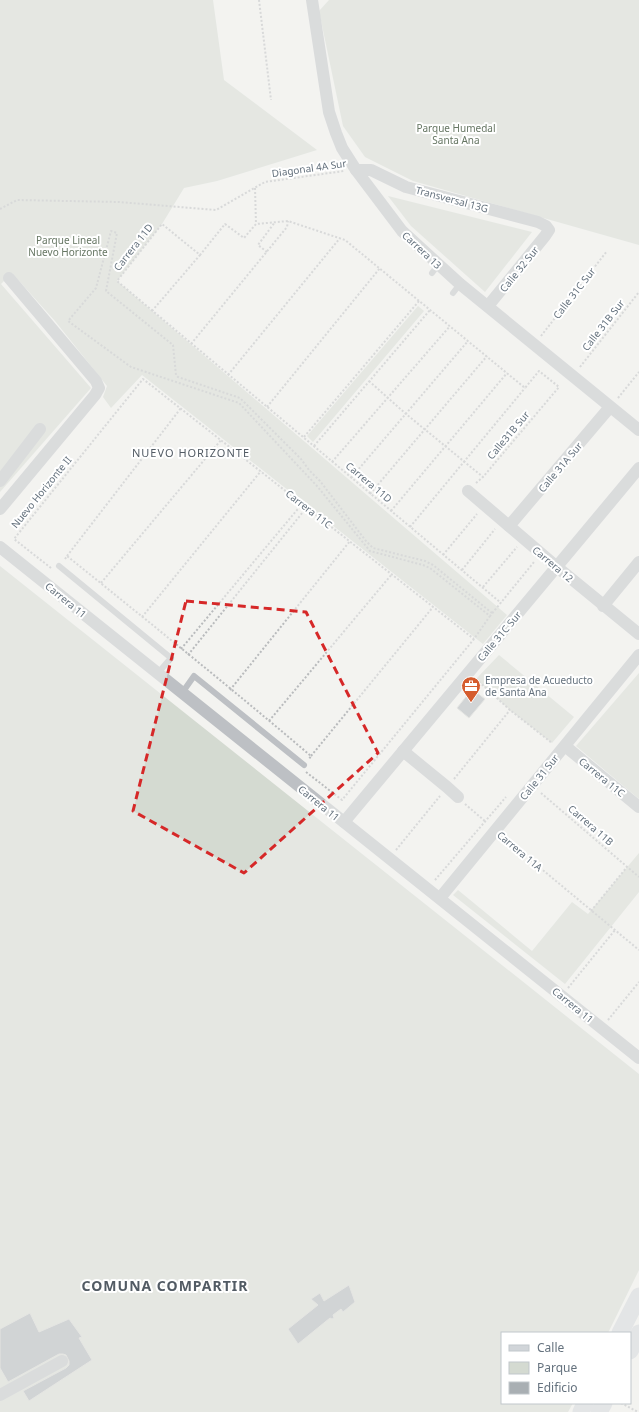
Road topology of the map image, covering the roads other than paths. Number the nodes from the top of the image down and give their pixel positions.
1 (313, 0) edge
2 (356, 170) junction
3 (389, 179) junction
4 (376, 197) junction
5 (549, 230) joint
6 (9, 278) dead end
7 (488, 306) junction
8 (614, 402) junction
9 (40, 429) dead end
10 (639, 430) edge
11 (639, 468) edge
12 (0, 480) edge
13 (468, 491) road end
14 (0, 509) edge
15 (509, 526) junction
16 (0, 547) edge
17 (639, 562) edge
18 (59, 566) road end
19 (557, 567) junction
20 (603, 606) junction
21 (639, 634) edge
22 (639, 655) edge
23 (158, 673) junction
24 (182, 693) junction
25 (565, 746) junction
26 (403, 751) junction
27 (304, 764) road end
28 (458, 797) road end
29 (639, 807) edge
30 (344, 822) junction
31 (440, 898) junction
32 (639, 1058) edge
33 (639, 1296) edge
34 (621, 1332) edge
35 (62, 1361) dead end
36 (0, 1395) edge

1 - 2 street, Carrera 13
2 - 3 street, Transversal 13G
2 - 4 street, Carrera 13
3 - 4 street
3 - 5 street, Transversal 13G
4 - 7 street, Carrera 13
5 - 7 street, Calle 32 Sur
6 - 14 street
7 - 8 street, Carrera 13
8 - 10 street, Carrera 13
8 - 15 street, Calle 31A Sur
9 - 12 street
11 - 19 street, Calle 31C Sur
13 - 15 street, Carrera 12
15 - 19 street, Carrera 12
16 - 23 street, Carrera 11
17 - 20 street
18 - 23 lane
19 - 20 street, Carrera 12
19 - 26 street, Calle 31C Sur
20 - 21 street, Carrera 12
22 - 25 street, Calle 31 Sur
23 - 24 street, Carrera 11
24 - 27 lane
24 - 30 street, Carrera 11
25 - 29 street, Carrera 11C
25 - 31 street, Calle 31 Sur
26 - 28 street
26 - 30 street, Calle 31C Sur
30 - 31 street, Carrera 11
31 - 32 street, Carrera 11
33 - 34 street
35 - 36 street

